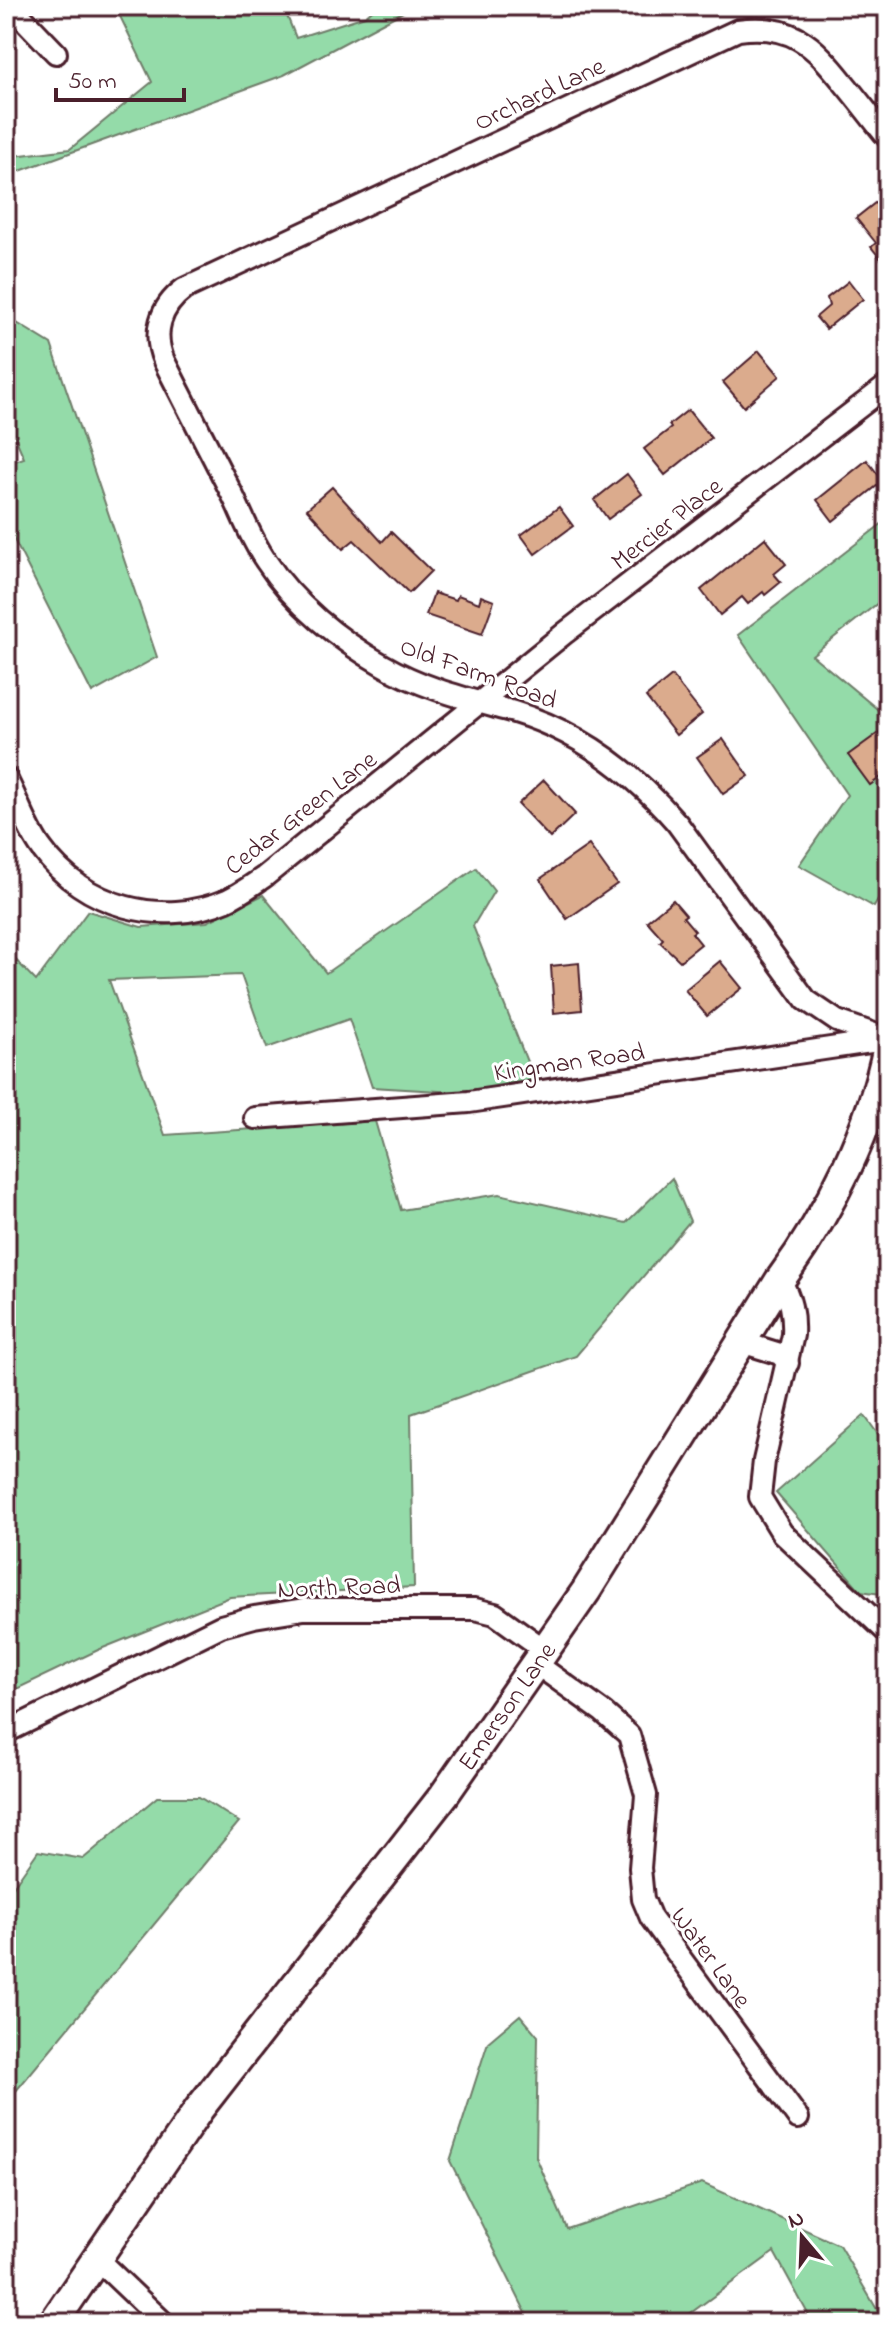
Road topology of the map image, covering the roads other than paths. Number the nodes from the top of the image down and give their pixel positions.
1 (11, 6) edge
2 (56, 53) dead end
3 (888, 138) edge
4 (184, 289) joint
5 (888, 385) edge
6 (478, 704) junction
7 (6, 778) edge
8 (888, 1039) edge
9 (888, 1046) edge
10 (255, 1118) dead end
11 (780, 1280) junction
12 (741, 1342) junction
13 (788, 1363) junction
14 (888, 1633) edge
15 (540, 1656) junction
16 (6, 1732) edge
17 (798, 2118) dead end
18 (97, 2259) junction
19 (53, 2323) edge
20 (164, 2323) edge

1 - 2 street
3 - 4 street, Orchard Lane
4 - 6 street, Old Farm Road
5 - 6 street, Mercier Place
6 - 7 street, Cedar Green Lane
6 - 8 street, Old Farm Road
8 - 10 street, Kingman Road
9 - 11 street, Emerson Lane
11 - 12 street, Emerson Lane
11 - 13 street
12 - 13 street
12 - 15 street, Emerson Lane
13 - 14 street
15 - 16 street, North Road
15 - 17 street, Water Lane
15 - 18 street, Emerson Lane
18 - 19 street, Emerson Lane
18 - 20 street

